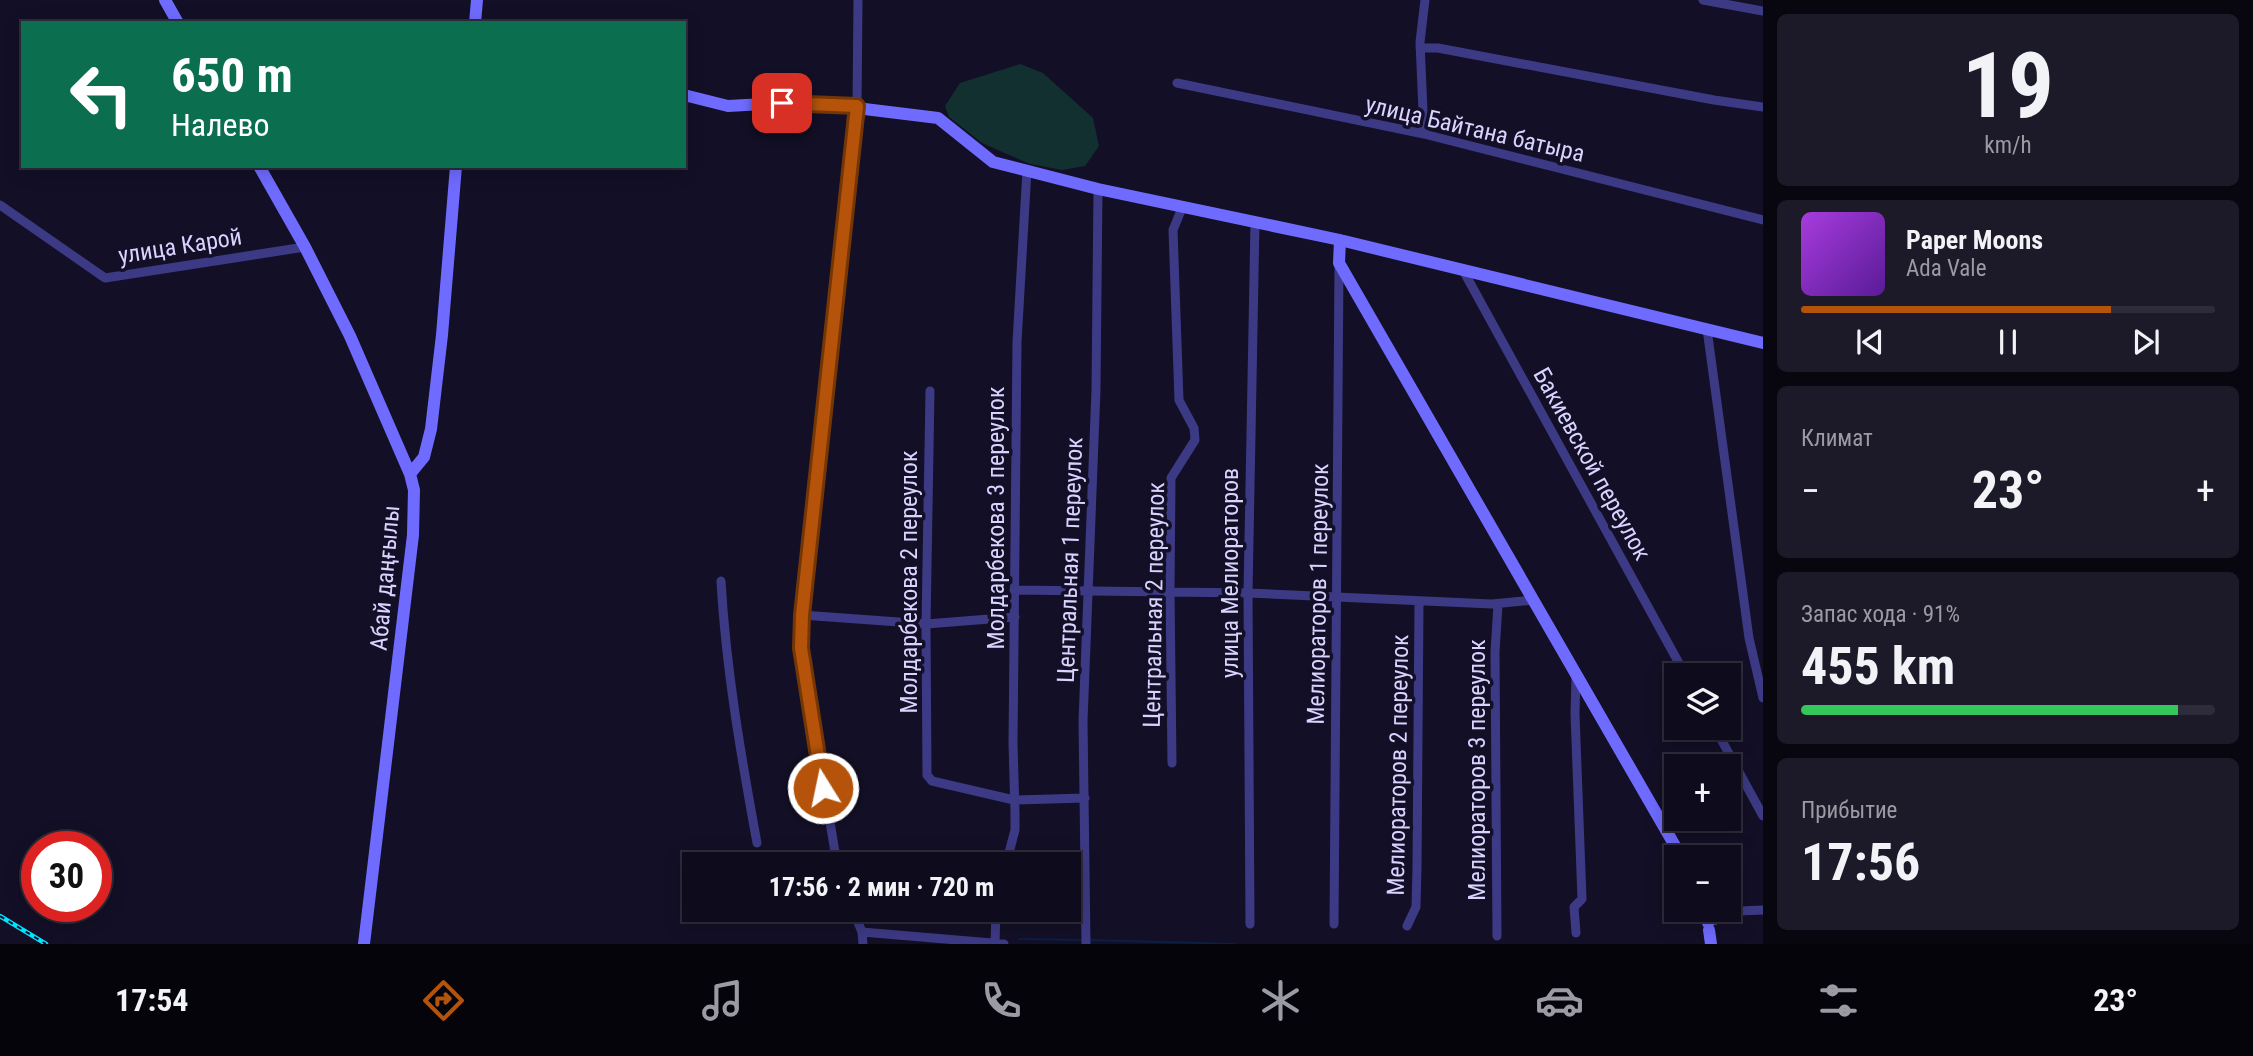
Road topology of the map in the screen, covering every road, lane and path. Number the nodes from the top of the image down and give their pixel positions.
1 (165, 0) edge
2 (477, 0) edge
3 (858, 0) edge
4 (1425, 0) edge
5 (1703, 0) edge
6 (1763, 11) edge
7 (177, 21) edge
8 (475, 21) edge
9 (1420, 48) junction
10 (1177, 83) dead end
11 (686, 96) edge
12 (857, 106) junction
13 (1763, 107) edge
14 (1424, 134) junction
15 (260, 168) edge
16 (456, 168) edge
17 (1027, 170) junction
18 (1098, 189) junction
19 (0, 205) edge
20 (1182, 208) junction
21 (1763, 220) edge
22 (1255, 222) junction
23 (1340, 240) junction
24 (305, 247) junction
25 (1339, 263) junction
26 (1464, 272) junction
27 (1707, 330) junction
28 (1763, 343) edge
29 (930, 391) dead end
30 (410, 474) junction
31 (721, 581) dead end
32 (1014, 590) junction
33 (1090, 591) junction
34 (1170, 591) junction
35 (1248, 593) junction
36 (1338, 598) junction
37 (1534, 600) junction
38 (1419, 602) junction
39 (1498, 604) junction
40 (802, 615) junction
41 (1016, 617) junction
42 (926, 624) junction
43 (1679, 663) edge
44 (1576, 675) junction
45 (1763, 698) edge
46 (1722, 740) edge
47 (1172, 763) dead end
48 (1085, 798) junction
49 (1014, 800) junction
50 (1763, 816) edge
51 (757, 843) dead end
52 (1674, 845) edge
53 (835, 852) edge
54 (1009, 852) edge
55 (1763, 910) edge
56 (1741, 911) edge
57 (858, 922) edge
58 (997, 922) edge
59 (1707, 922) edge
60 (1250, 924) dead end
61 (1334, 925) dead end
62 (1407, 926) dead end
63 (862, 932) junction
64 (1576, 933) dead end
65 (1497, 936) dead end
66 (364, 944) edge
67 (863, 944) edge
68 (999, 944) edge
69 (1086, 944) edge
70 (1711, 944) edge

1 - 7 street
2 - 8 street
3 - 12 street
4 - 9 street
5 - 6 street
9 - 13 street
9 - 14 street
10 - 14 street, улица Байтана батыра
11 - 12 street
12 - 17 street
12 - 40 street
14 - 21 street, улица Байтана батыра
15 - 24 street, Абай даңғылы
16 - 30 street
17 - 18 street
17 - 32 street, Молдарбекова 3 переулок
18 - 20 street
18 - 33 street, Центральная 1 переулок
19 - 24 street, улица Карой
20 - 22 street
20 - 34 street, Центральная 2 переулок
22 - 23 street
22 - 35 street, улица Мелиораторов
23 - 25 street
23 - 26 street
24 - 30 street, Абай даңғылы
25 - 36 street, Мелиораторов 1 переулок
25 - 37 street
26 - 27 street
26 - 43 street, Бакиевской переулок
27 - 28 street
27 - 45 street
29 - 42 street, Молдарбекова 2 переулок
30 - 66 street, Абай даңғылы
31 - 51 street
32 - 33 street
32 - 41 street, Молдарбекова 3 переулок
33 - 34 street
33 - 48 street, Центральная 1 переулок
34 - 35 street
34 - 47 street, Центральная 2 переулок
35 - 36 street
35 - 60 street, улица Мелиораторов
36 - 38 street
36 - 61 street, Мелиораторов 1 переулок
37 - 39 street
37 - 44 street
38 - 39 street
38 - 62 street, Мелиораторов 2 переулок
39 - 65 street, Мелиораторов 3 переулок
40 - 42 street
40 - 53 street
41 - 42 street
41 - 49 street, Молдарбекова 3 переулок
42 - 49 street, Молдарбекова 2 переулок
44 - 52 street
44 - 64 street
46 - 50 street
48 - 49 street
48 - 69 street, Центральная 1 переулок
49 - 54 street, Молдарбекова 3 переулок
55 - 56 street
57 - 63 street
58 - 68 street
59 - 70 street
63 - 67 street
63 - 68 street

